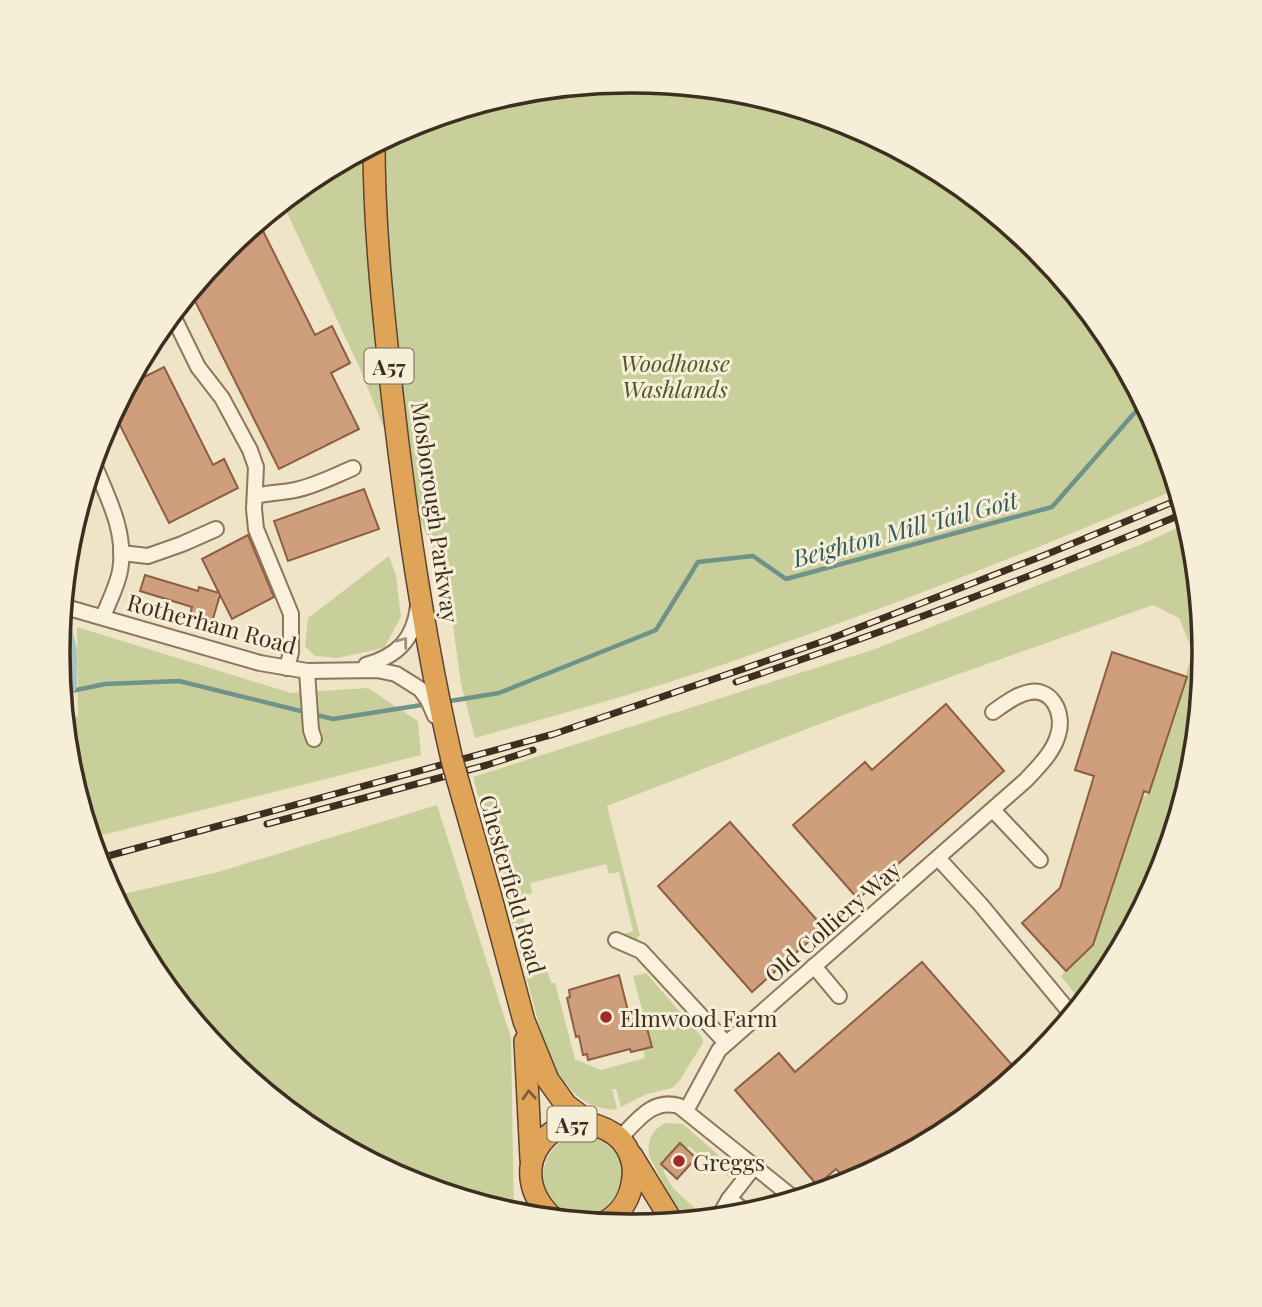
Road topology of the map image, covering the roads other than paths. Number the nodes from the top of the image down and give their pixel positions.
1 (374, 155) edge
2 (177, 325) edge
3 (353, 468) dead end
4 (99, 477) edge
5 (256, 496) junction
6 (216, 529) dead end
7 (121, 553) junction
8 (418, 586) junction
9 (72, 609) edge
10 (103, 617) junction
11 (288, 668) junction
12 (351, 670) junction
13 (307, 671) junction
14 (433, 701) junction
15 (993, 712) dead end
16 (313, 734) dead end
17 (452, 760) joint
18 (993, 810) junction
19 (938, 858) junction
20 (1040, 860) dead end
21 (616, 940) dead end
22 (814, 966) junction
23 (839, 996) dead end
24 (1066, 1007) edge
25 (524, 1021) junction
26 (726, 1043) junction
27 (686, 1111) junction
28 (590, 1123) junction
29 (624, 1143) junction
30 (531, 1163) junction
31 (754, 1167) junction
32 (786, 1192) edge
33 (729, 1199) junction
34 (736, 1205) edge
35 (541, 1207) edge
36 (725, 1207) edge
37 (667, 1213) edge
38 (617, 1214) edge

1 - 8 highway, Mosborough Parkway / A57
2 - 5 street
3 - 5 street
4 - 7 street
5 - 11 street
6 - 7 street
7 - 10 street
12 -> 8 street
8 - 14 highway, Mosborough Parkway / A57
9 - 10 street, Rotherham Road
10 - 11 street, Rotherham Road
11 - 13 street, Rotherham Road
12 - 13 street, Rotherham Road
12 - 14 street
13 - 16 street
14 - 17 highway, Mosborough Parkway / A57
15 - 18 street, Old Colliery Way
17 - 25 highway, Chesterfield Road / A57, bridge
18 - 19 street, Old Colliery Way
18 - 20 street
19 - 22 street, Old Colliery Way
19 - 24 street
21 - 26 street
22 - 23 street
22 - 26 street, Old Colliery Way
25 - 28 highway, Chesterfield Road / A57
30 -> 25 highway, Chesterfield Road / A57
26 - 27 street, Old Colliery Way
27 - 29 street
27 - 31 street
28 - 29 highway, A57
28 - 30 highway, A57
29 - 37 highway, A57
29 - 38 highway, A57
30 - 35 highway, A57
31 - 32 street
31 - 33 street
33 - 34 street
33 - 36 street

